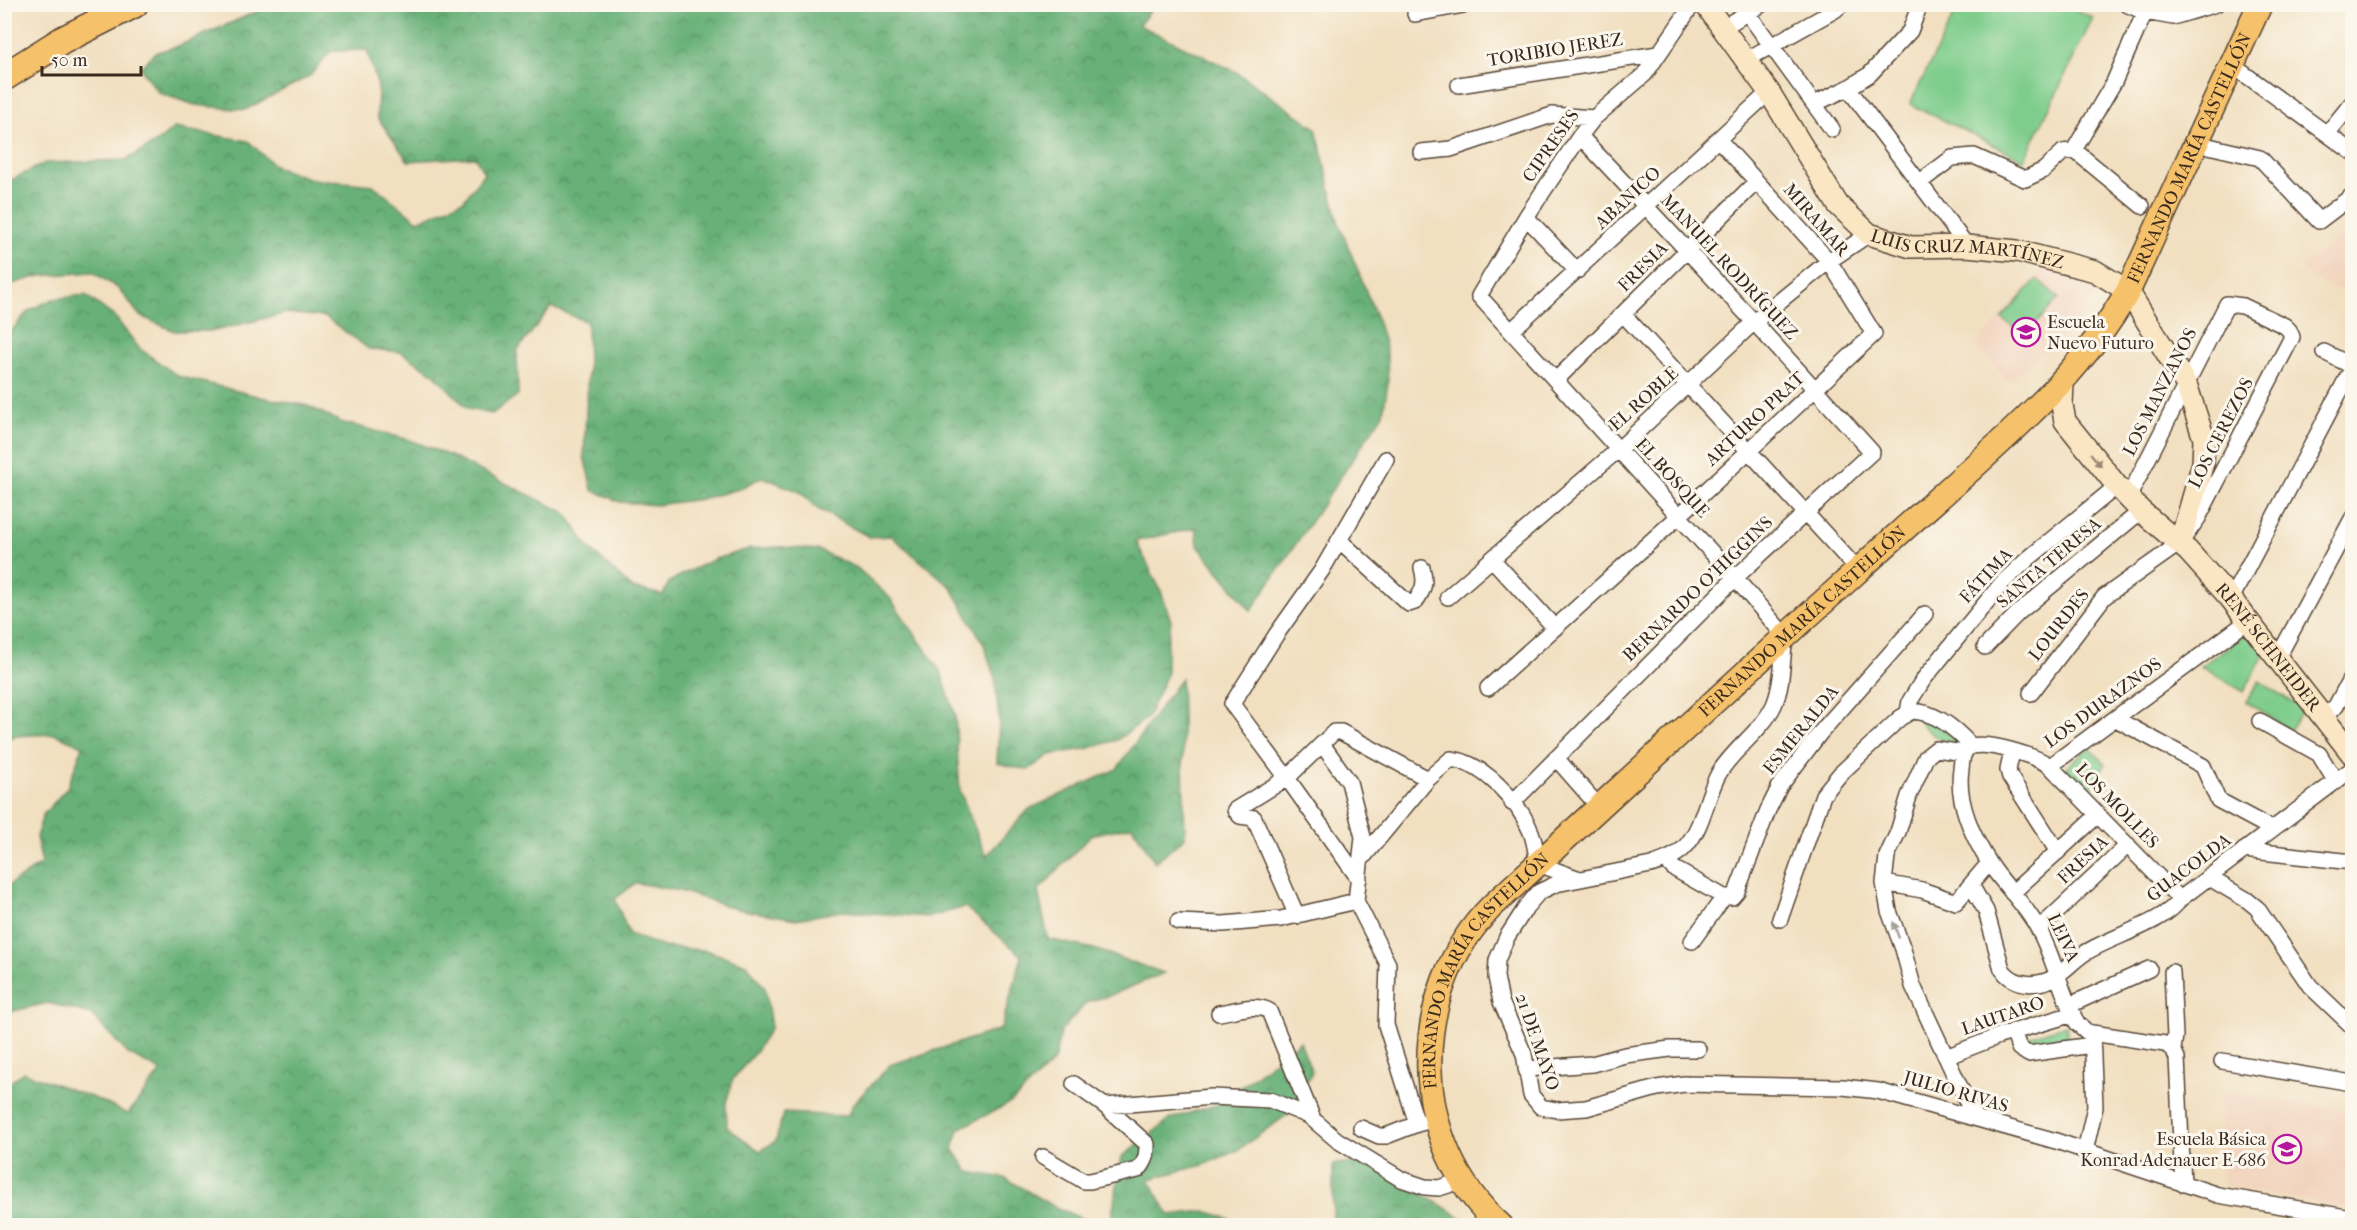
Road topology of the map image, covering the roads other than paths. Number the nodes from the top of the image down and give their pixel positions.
1 (94, 4) edge
2 (134, 4) edge
3 (1693, 4) edge
4 (1705, 4) edge
5 (1762, 4) edge
6 (1842, 4) edge
7 (1920, 4) edge
8 (2126, 4) edge
9 (2216, 4) edge
10 (1458, 6) edge
11 (2256, 6) edge
12 (1744, 9) edge
13 (2145, 12) junction
14 (1415, 14) dead end
15 (1722, 28) junction
16 (1771, 45) junction
17 (1658, 54) junction
18 (4, 55) edge
19 (1746, 60) junction
20 (2232, 65) junction
21 (4, 77) edge
22 (1459, 86) dead end
23 (1848, 88) junction
24 (1769, 92) junction
25 (1814, 104) junction
26 (2352, 104) edge
27 (1594, 118) junction
28 (1832, 129) dead end
29 (2327, 134) junction
30 (1580, 136) junction
31 (1718, 139) junction
32 (2196, 144) junction
33 (2074, 150) junction
34 (1421, 152) dead end
35 (2352, 152) edge
36 (1756, 182) junction
37 (1920, 182) junction
38 (2352, 196) edge
39 (2142, 206) dead end
40 (1647, 207) junction
41 (1526, 217) junction
42 (1869, 234) junction
43 (1967, 246) junction
44 (1687, 250) junction
45 (1829, 261) junction
46 (1577, 271) junction
47 (2128, 291) junction
48 (1479, 296) joint
49 (2227, 304) joint
50 (1623, 314) junction
51 (1754, 322) junction
52 (1511, 331) junction
53 (1874, 334) joint
54 (2324, 352) dead end
55 (2350, 371) edge
56 (1556, 380) junction
57 (2063, 382) junction
58 (2186, 384) junction
59 (1689, 385) junction
60 (1814, 389) junction
61 (2027, 417) junction
62 (2065, 422) junction
63 (1619, 448) junction
64 (1748, 451) junction
65 (1872, 452) joint
66 (1386, 459) dead end
67 (2128, 498) junction
68 (1805, 513) junction
69 (1679, 516) junction
70 (2352, 519) edge
71 (1339, 540) junction
72 (2180, 543) junction
73 (1492, 559) junction
74 (1422, 568) dead end
75 (1858, 570) junction
76 (1736, 578) junction
77 (1448, 597) dead end
78 (2231, 599) junction
79 (1925, 614) dead end
80 (2248, 621) junction
81 (1555, 628) junction
82 (1785, 636) junction
83 (1985, 647) dead end
84 (2277, 658) junction
85 (2352, 676) edge
86 (1488, 688) dead end
87 (2031, 693) dead end
88 (1908, 712) junction
89 (2324, 717) junction
90 (2116, 719) junction
91 (2260, 721) dead end
92 (1322, 744) junction
93 (2351, 748) edge
94 (1967, 749) junction
95 (2012, 752) junction
96 (1556, 758) junction
97 (2050, 766) junction
98 (2352, 769) edge
99 (1287, 778) junction
100 (1428, 779) junction
101 (2336, 782) junction
102 (1512, 803) junction
103 (1599, 807) junction
104 (2098, 814) junction
105 (2272, 829) junction
106 (2128, 845) junction
107 (2244, 850) junction
108 (2058, 852) junction
109 (1666, 860) junction
110 (1360, 861) junction
111 (2352, 862) edge
112 (1989, 863) junction
113 (1538, 864) junction
114 (2208, 877) junction
115 (1359, 879) junction
116 (1583, 879) junction
117 (1884, 883) junction
118 (1971, 885) junction
119 (2012, 893) junction
120 (1724, 897) junction
121 (2180, 898) junction
122 (1356, 900) junction
123 (1297, 916) junction
124 (1780, 919) dead end
125 (1179, 921) dead end
126 (2039, 929) junction
127 (1692, 941) dead end
128 (2149, 969) dead end
129 (2172, 972) dead end
130 (2058, 975) junction
131 (2071, 1010) junction
132 (1219, 1013) dead end
133 (2352, 1026) edge
134 (2013, 1031) junction
135 (2092, 1039) junction
136 (2173, 1048) junction
137 (1698, 1049) dead end
138 (1946, 1057) junction
139 (2222, 1061) dead end
140 (1526, 1069) junction
141 (2352, 1083) edge
142 (1074, 1084) dead end
143 (1105, 1106) junction
144 (1541, 1107) joint
145 (1974, 1117) junction
146 (1313, 1119) junction
147 (1426, 1122) junction
148 (1361, 1128) dead end
149 (2085, 1151) junction
150 (1043, 1157) dead end
151 (1461, 1181) junction
152 (2183, 1184) junction
153 (2352, 1218) edge
154 (1501, 1226) edge

1 - 18 highway
2 - 21 highway
3 - 17 street, CIPRESES
4 - 15 main road, LUIS CRUZ MARTÍNEZ
5 - 12 street
6 - 16 street
7 - 23 street
8 - 13 street
9 - 13 street
10 - 14 street
11 - 20 main road, FERNANDO MARÍA CASTELLÓN
12 - 15 street
12 - 16 street
13 - 33 street
15 - 19 main road, LUIS CRUZ MARTÍNEZ
16 - 19 street
16 - 25 street
17 - 22 street, TORIBIO JEREZ
17 - 27 street, CIPRESES
19 - 24 main road, LUIS CRUZ MARTÍNEZ
20 - 29 street
20 - 32 main road, FERNANDO MARÍA CASTELLÓN
23 - 25 street
23 - 37 street
24 - 31 street, ABANICO
24 - 42 main road, LUIS CRUZ MARTÍNEZ
25 - 28 street
26 - 29 street
27 - 30 street, CIPRESES
27 - 34 street
29 - 35 street
30 - 40 street, MANUEL RODRÍGUEZ
30 - 41 street, CIPRESES
31 - 36 street, MIRAMAR
31 - 40 street, ABANICO
32 - 38 street
32 - 47 main road, FERNANDO MARÍA CASTELLÓN
33 - 37 street
33 - 39 street
36 - 44 street, FRESIA
36 - 45 street, MIRAMAR
37 - 43 street
40 - 44 street, MANUEL RODRÍGUEZ
40 - 46 street, ABANICO
41 - 46 street
41 - 48 street, CIPRESES
42 - 43 main road, LUIS CRUZ MARTÍNEZ
42 - 45 street, EL ROBLE
43 - 47 main road, LUIS CRUZ MARTÍNEZ
44 - 50 street, FRESIA
44 - 51 street, MANUEL RODRÍGUEZ
45 - 51 street, EL ROBLE
45 - 53 street, MIRAMAR
46 - 52 street, ABANICO
47 - 57 main road, FERNANDO MARÍA CASTELLÓN
47 - 58 main road
48 - 52 street, EL BOSQUE
49 - 58 street, LOS MANZANOS
49 - 72 street, LOS CEREZOS
50 - 56 street, FRESIA
50 - 59 street
51 - 59 street, EL ROBLE
51 - 60 street, MANUEL RODRÍGUEZ
52 - 56 street, EL BOSQUE
53 - 60 street, ARTURO PRAT
54 - 55 street
55 - 78 street
56 - 63 street, EL BOSQUE
57 - 61 main road, FERNANDO MARÍA CASTELLÓN
57 - 62 main road
58 - 67 street, LOS MANZANOS
58 - 72 main road
59 - 63 street, EL ROBLE
59 - 64 street
60 - 64 street, ARTURO PRAT
60 - 65 street, MANUEL RODRÍGUEZ
61 - 62 main road
61 - 75 main road, FERNANDO MARÍA CASTELLÓN
62 -> 67 main road, RENÉ SCHNEIDER
63 - 69 street, EL BOSQUE
63 - 73 street, EL ROBLE
64 - 68 street
64 - 69 street, ARTURO PRAT
65 - 68 street, BERNARDO O'HIGGINS
66 - 71 street
67 - 72 main road, RENÉ SCHNEIDER
67 - 83 street, SANTA TERESA
67 - 88 street, FÁTIMA
68 - 75 street
68 - 76 street, BERNARDO O'HIGGINS
69 - 76 street, EL BOSQUE
69 - 81 street, ARTURO PRAT
70 - 84 street
71 - 74 street
71 - 99 street
72 - 78 main road, RENÉ SCHNEIDER
72 - 87 street, LOURDES
73 - 77 street, EL ROBLE
73 - 81 street
75 - 82 main road, FERNANDO MARÍA CASTELLÓN
76 - 82 street, EL BOSQUE
76 - 96 street, BERNARDO O'HIGGINS
78 - 80 main road, RENÉ SCHNEIDER
79 - 120 street, ESMERALDA
80 - 84 main road, RENÉ SCHNEIDER
80 - 90 street, LOS DURAZNOS
81 - 86 street, ARTURO PRAT
82 - 103 main road, FERNANDO MARÍA CASTELLÓN
82 - 109 street, 21 DE MAYO
84 - 89 main road, RENÉ SCHNEIDER
85 - 89 street
88 - 94 street
88 - 124 street
89 - 93 main road, RENÉ SCHNEIDER
90 - 97 street, LOS DURAZNOS
90 - 105 street
91 - 101 street
92 - 99 street
92 - 100 street
92 - 110 street
94 - 95 street, LOS DURAZNOS
94 - 112 street, LEIVA
94 - 117 street, LOS DURAZNOS
95 - 97 street, LOS DURAZNOS
95 - 108 street
96 - 102 street, BERNARDO O'HIGGINS
96 - 103 street
97 - 104 street, LOS MOLLES
98 - 101 street, GUACOLDA
99 - 115 street
99 - 123 street
100 - 102 street
100 - 110 street
101 - 105 street, GUACOLDA
102 - 113 street
103 - 113 main road, FERNANDO MARÍA CASTELLÓN
104 - 106 street, LOS MOLLES
104 - 108 street
105 - 107 street, GUACOLDA
106 - 121 street, LOS MOLLES
106 - 126 street, FRESIA
107 - 111 street
107 - 114 street, GUACOLDA
108 - 119 street
109 - 116 street, 21 DE MAYO
109 - 120 street
110 - 115 street
112 - 118 street
112 - 119 street, LEIVA
113 - 116 street
113 - 147 main road, FERNANDO MARÍA CASTELLÓN
114 - 121 street, GUACOLDA
114 - 133 street
115 - 122 street
116 - 140 street, 21 DE MAYO
117 - 118 street
138 -> 117 street, LOS DURAZNOS
118 - 130 street, GUACOLDA
119 - 126 street, LEIVA
120 - 127 street, ESMERALDA
121 - 130 street, GUACOLDA
122 - 123 street
122 - 147 street
123 - 125 street
126 - 130 street, LEIVA
128 - 131 street, LAUTARO
129 - 136 street
130 - 131 street, LEIVA
131 - 134 street, LAUTARO
131 - 135 street, LEIVA
132 - 146 street
134 - 135 street
134 - 138 street, LAUTARO
135 - 136 street
135 - 149 street
136 - 152 street
137 - 140 street
138 - 145 street, LOS DURAZNOS
139 - 141 street
140 - 144 street, 21 DE MAYO
142 - 143 street
143 - 146 street
143 - 150 street
144 - 145 street, JULIO RIVAS
145 - 149 street, JULIO RIVAS
146 - 151 street
147 - 148 street
147 - 151 main road, FERNANDO MARÍA CASTELLÓN
149 - 152 street, JULIO RIVAS
151 - 154 main road, FERNANDO MARÍA CASTELLÓN
152 - 153 street, JULIO RIVAS

